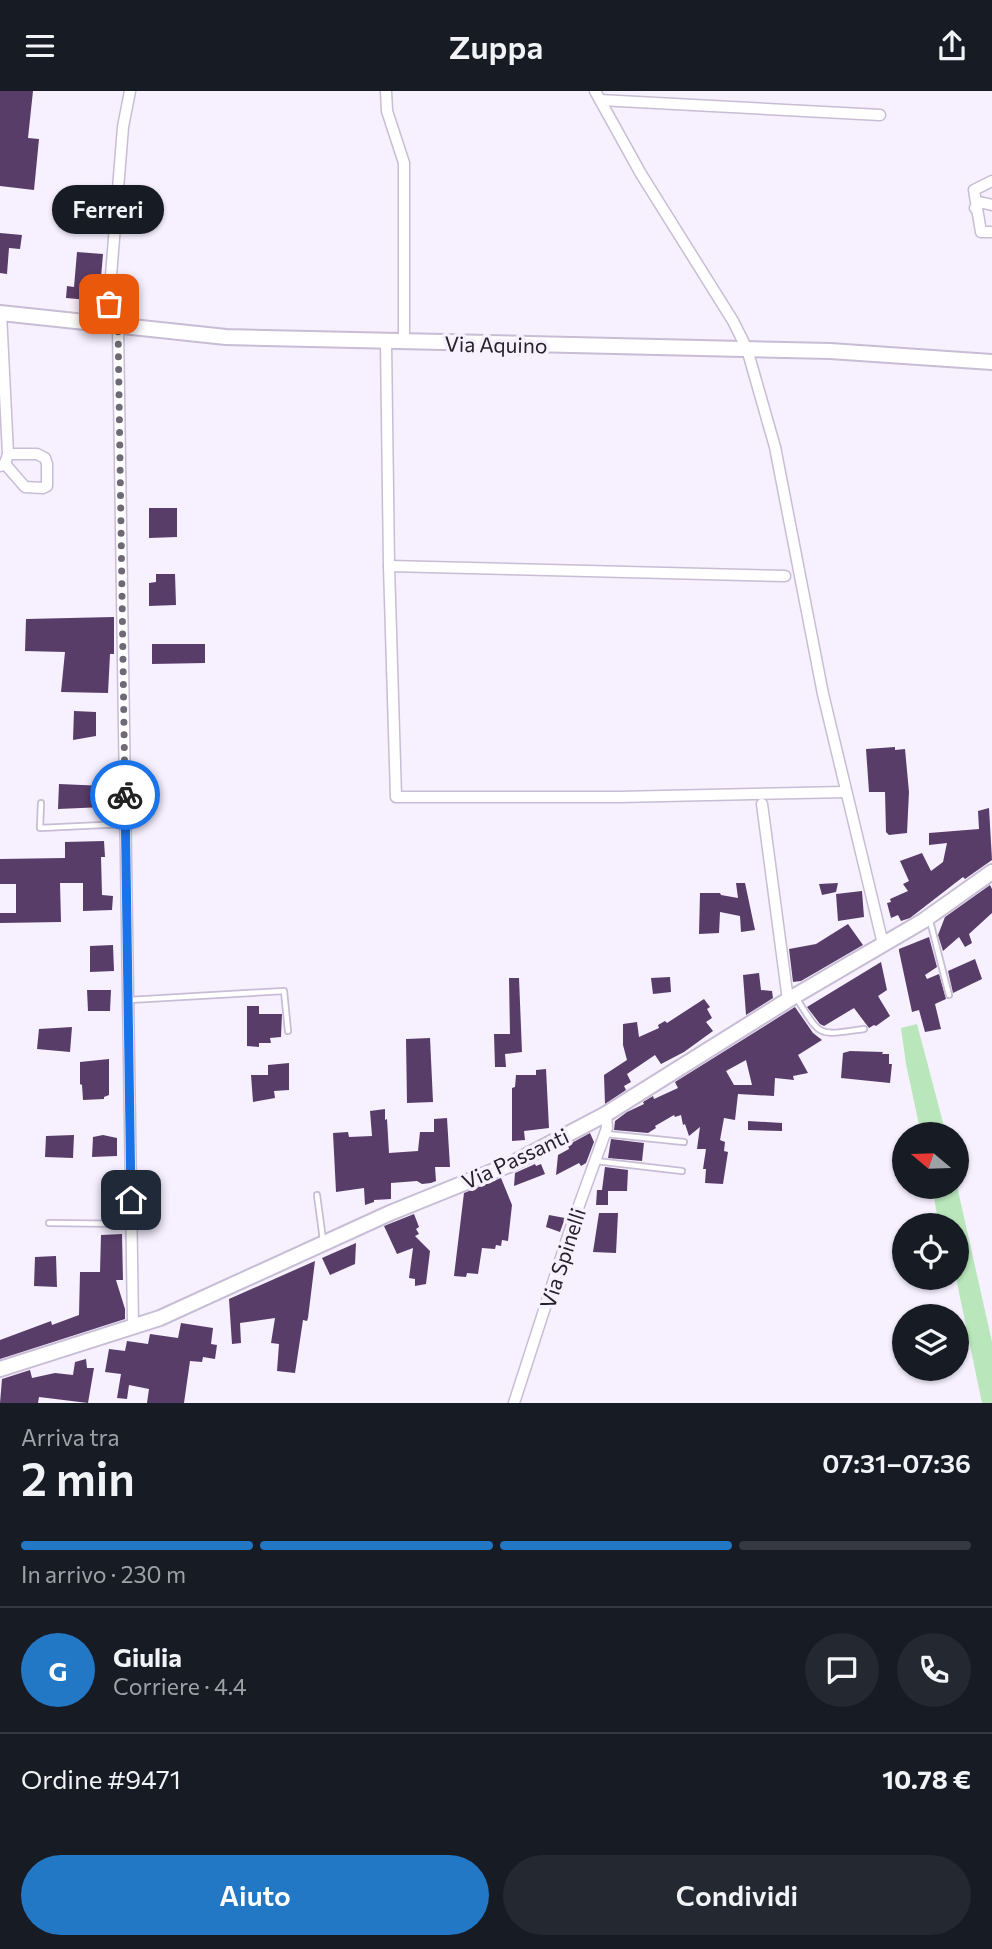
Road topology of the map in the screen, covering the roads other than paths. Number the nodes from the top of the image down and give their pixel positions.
1 (130, 91) edge
2 (386, 91) edge
3 (597, 96) edge
4 (880, 115) dead end
5 (992, 181) edge
6 (992, 205) edge
7 (975, 208) junction
8 (992, 232) edge
9 (1, 313) edge
10 (112, 326) junction
11 (386, 342) junction
12 (404, 342) junction
13 (747, 349) junction
14 (992, 362) edge
15 (4, 461) edge
16 (389, 566) junction
17 (785, 576) dead end
18 (846, 792) junction
19 (41, 803) dead end
20 (762, 804) dead end
21 (125, 824) junction
22 (992, 872) edge
23 (929, 917) junction
24 (883, 944) junction
25 (949, 995) dead end
26 (791, 998) junction
27 (128, 1000) junction
28 (864, 1029) dead end
29 (288, 1031) dead end
30 (606, 1114) junction
31 (605, 1133) junction
32 (684, 1142) dead end
33 (595, 1160) junction
34 (682, 1171) dead end
35 (317, 1195) dead end
36 (49, 1223) dead end
37 (132, 1224) junction
38 (323, 1244) junction
39 (133, 1327) junction
40 (0, 1369) edge
41 (514, 1403) edge

1 - 10 street
2 - 12 street
3 - 4 street
3 - 13 street
5 - 7 street
6 - 7 street
7 - 8 street
9 - 10 street, Via Aquino
9 - 15 street
10 - 11 street, Via Aquino
10 - 21 street
11 - 12 street, Via Aquino
11 - 16 street
12 - 13 street, Via Aquino
13 - 14 street, Via Aquino
13 - 18 street
16 - 17 street
16 - 18 street
18 - 24 street
19 - 21 lane
20 - 26 street
21 - 27 street
22 - 23 street, Via Passanti
23 - 24 street, Via Passanti
23 - 25 lane
24 - 26 street, Via Passanti
26 - 28 lane
26 - 30 street, Via Passanti
27 - 29 lane
27 - 37 street
30 - 31 street, Via Spinelli
30 - 38 street, Via Passanti
31 - 32 lane
31 - 33 street, Via Spinelli
33 - 34 lane
33 - 41 street, Via Spinelli
35 - 38 lane
36 - 37 lane
37 - 39 street
38 - 39 street, Via Passanti
39 - 40 street, Via Passanti

